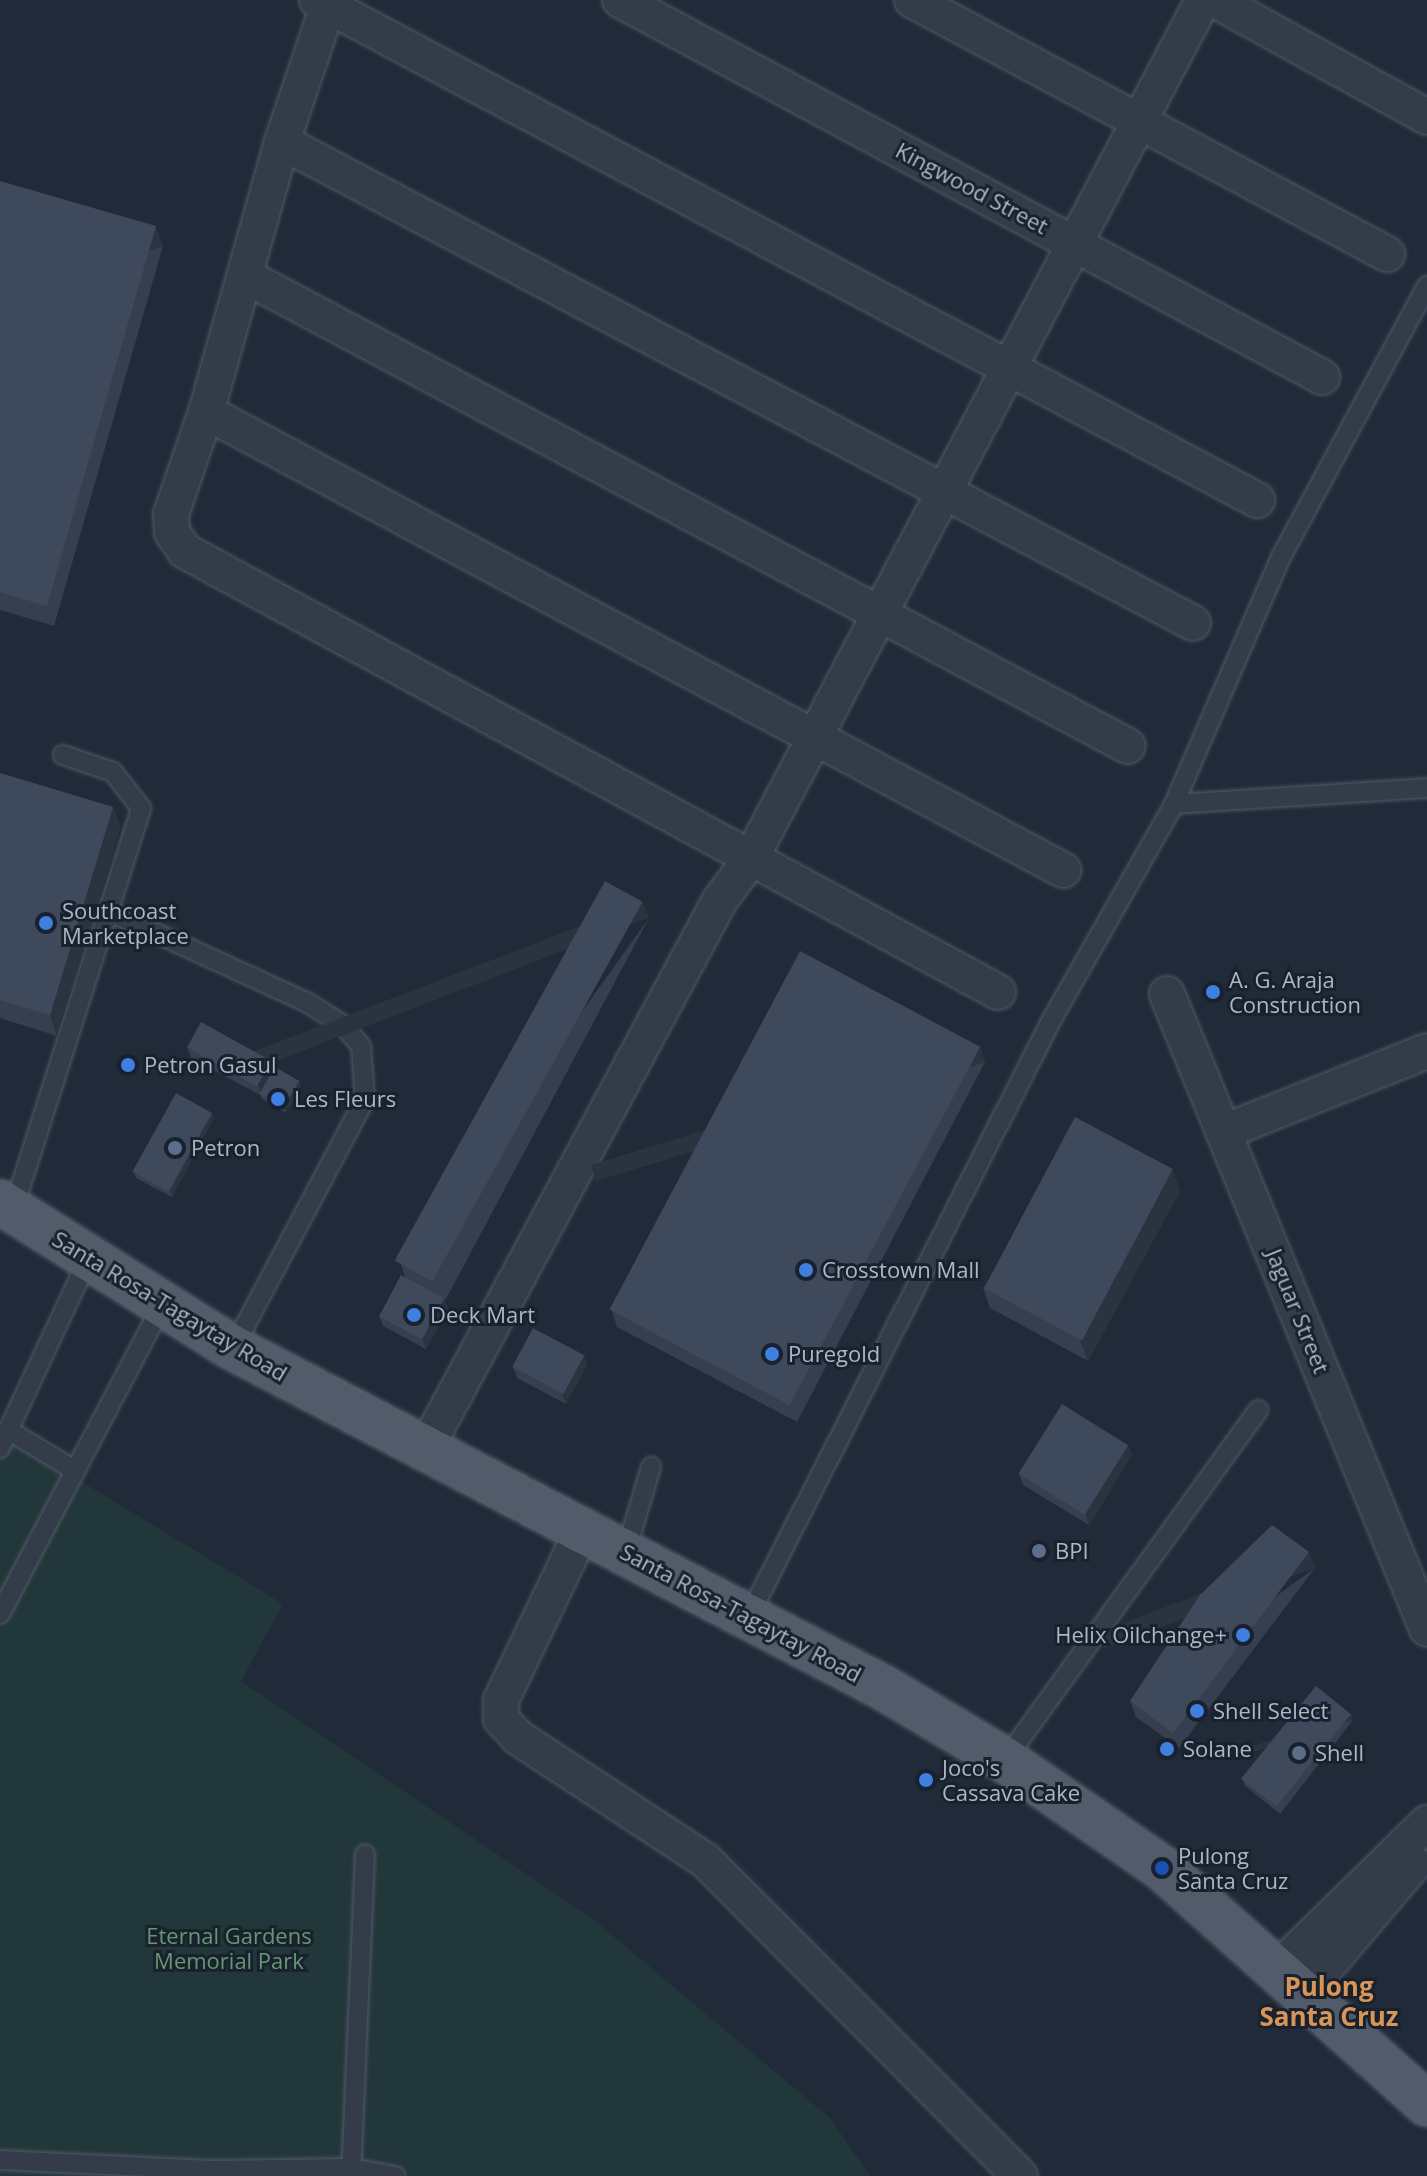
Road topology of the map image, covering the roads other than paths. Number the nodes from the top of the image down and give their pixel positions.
1 (620, 0) edge
2 (912, 0) edge
3 (1203, 0) edge
4 (1215, 0) edge
5 (325, 2) edge
6 (1427, 117) edge
7 (1140, 119) junction
8 (282, 142) junction
9 (1075, 243) junction
10 (1387, 254) dead end
11 (245, 276) junction
12 (1427, 286) edge
13 (1010, 365) junction
14 (1322, 377) dead end
15 (206, 412) junction
16 (945, 490) junction
17 (1257, 500) dead end
18 (880, 612) junction
19 (1193, 623) dead end
20 (816, 735) junction
21 (1128, 746) dead end
22 (63, 755) dead end
23 (1427, 788) edge
24 (1174, 804) junction
25 (750, 860) junction
26 (1063, 870) dead end
27 (108, 911) junction
28 (998, 992) dead end
29 (1167, 994) dead end
30 (1427, 1051) edge
31 (1226, 1131) junction
32 (7, 1206) edge
33 (88, 1259) junction
34 (162, 1305) junction
35 (233, 1348) junction
36 (1258, 1410) dead end
37 (4, 1439) edge
38 (425, 1450) junction
39 (651, 1467) dead end
40 (76, 1471) junction
41 (583, 1529) junction
42 (626, 1551) junction
43 (0, 1614) edge
44 (748, 1618) junction
45 (1427, 1629) edge
46 (1005, 1760) junction
47 (1427, 1823) edge
48 (1427, 1850) edge
49 (365, 1854) dead end
50 (1292, 1980) junction
51 (1427, 2104) edge
52 (0, 2160) edge
53 (84, 2169) edge
54 (351, 2172) edge
55 (216, 2173) edge
56 (395, 2176) edge
57 (1020, 2176) edge

1 - 9 street, Kingwood Street
2 - 7 street
3 - 7 street
4 - 6 street
5 - 8 street
5 - 13 street
7 - 9 street
7 - 10 street
8 - 11 street
8 - 16 street
9 - 13 street
9 - 14 street, Kingwood Street
11 - 15 street
11 - 18 street
12 - 24 lane
13 - 16 street
13 - 17 street
15 - 20 street
15 - 25 street
16 - 18 street
16 - 19 street
18 - 20 street
18 - 21 street
20 - 25 street
20 - 26 street
22 - 27 lane
23 - 24 lane
24 - 44 lane
25 - 28 street
25 - 38 street
27 - 32 lane
27 - 35 lane
29 - 31 street, Jaguar Street
30 - 31 street
31 - 45 street, Jaguar Street
32 - 33 main road, Santa Rosa-Tagaytay Road
33 - 34 main road, Santa Rosa-Tagaytay Road
33 - 37 lane
34 - 35 main road, Santa Rosa-Tagaytay Road
34 - 40 lane
35 - 38 main road, Santa Rosa-Tagaytay Road
36 - 46 lane
37 - 40 lane
38 - 41 main road, Santa Rosa-Tagaytay Road
39 - 42 lane
40 - 43 lane
41 - 42 main road, Santa Rosa-Tagaytay Road
41 - 57 street
42 - 44 main road, Santa Rosa-Tagaytay Road
44 - 46 main road, Santa Rosa-Tagaytay Road
46 - 50 main road, Santa Rosa-Tagaytay Road
47 - 50 street
48 - 50 street
49 - 54 lane
50 - 51 main road, Santa Rosa-Tagaytay Road
52 - 53 lane
53 - 55 lane
54 - 55 lane
54 - 56 lane

